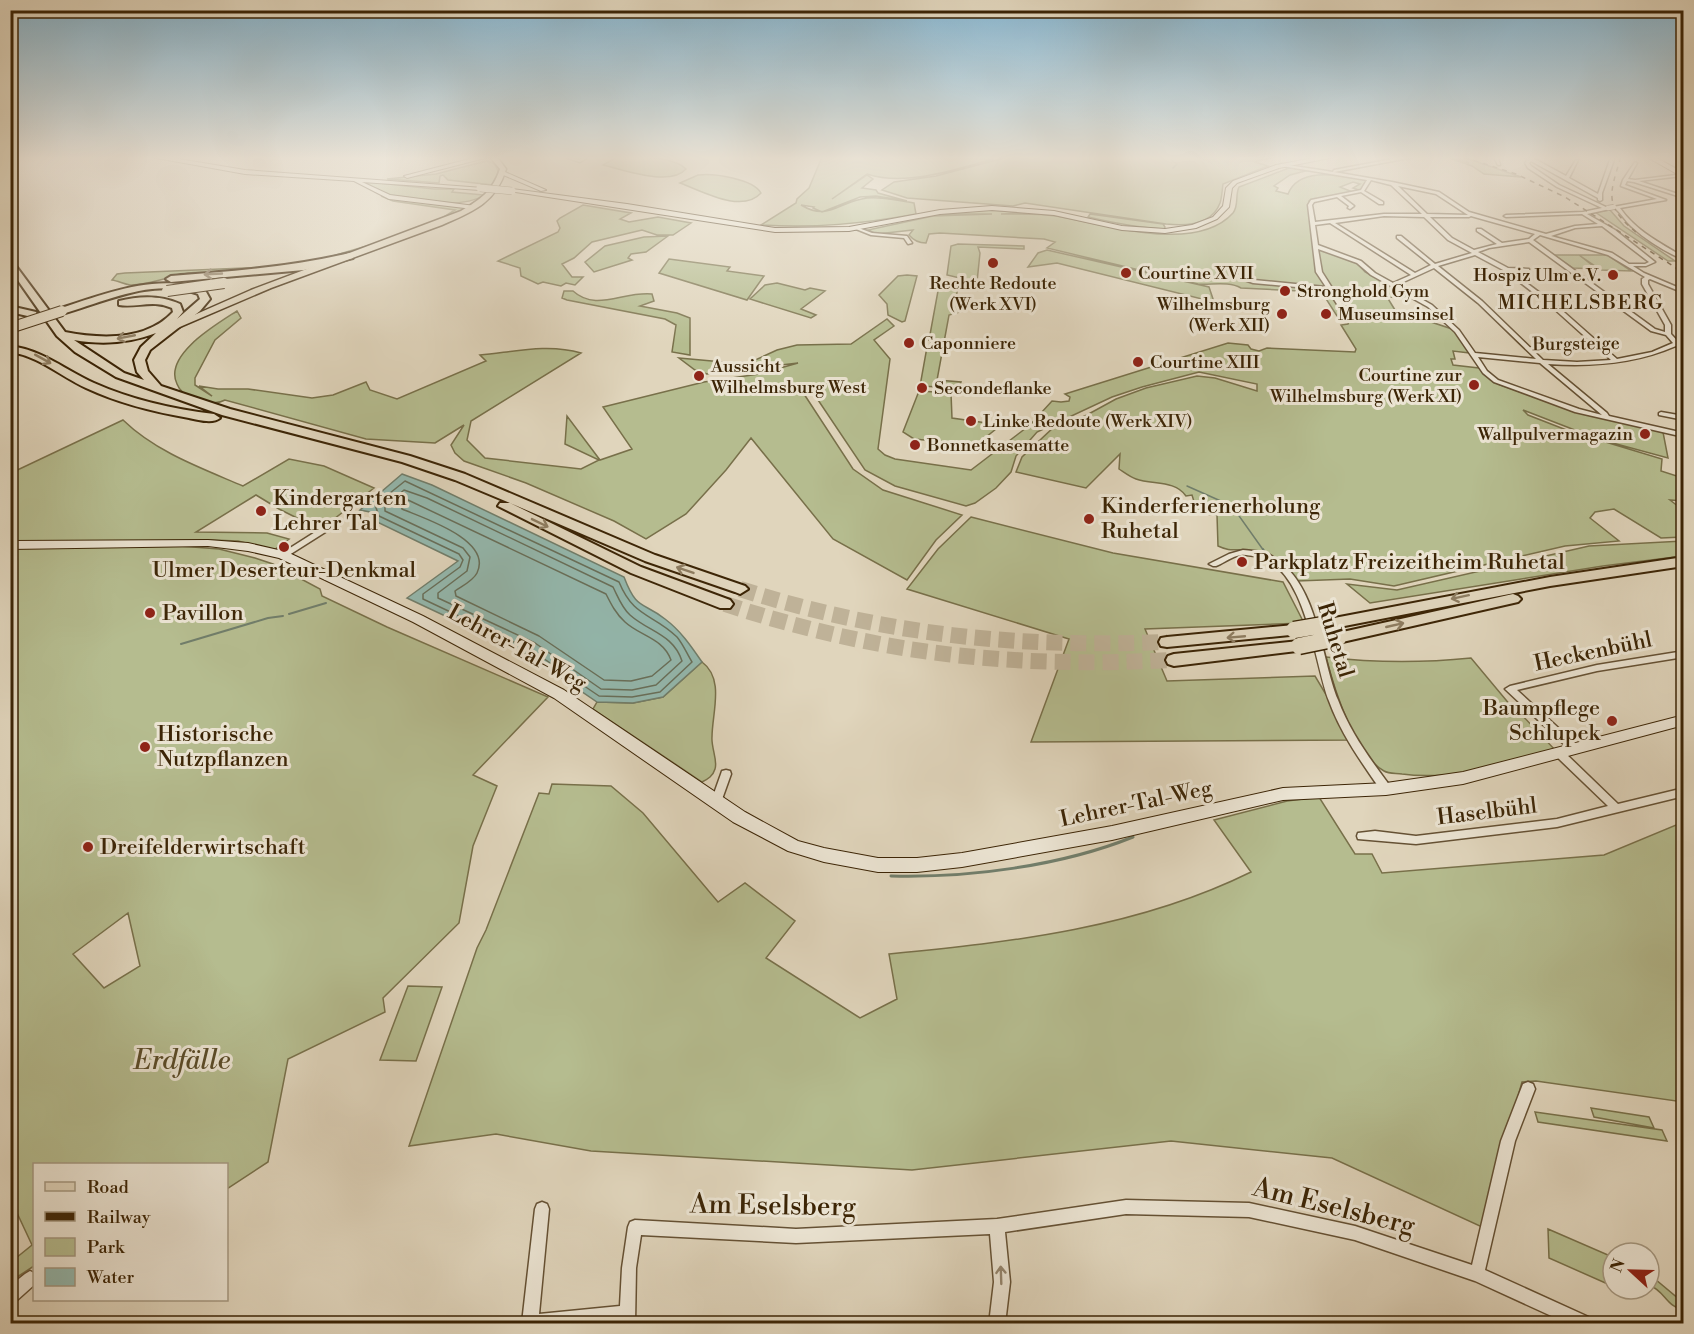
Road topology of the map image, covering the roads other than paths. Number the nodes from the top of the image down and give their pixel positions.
1 (447, 219) edge
2 (696, 219) edge
3 (699, 219) edge
4 (903, 219) edge
5 (1085, 219) edge
6 (1212, 219) edge
7 (1312, 219) edge
8 (1352, 219) edge
9 (1429, 219) edge
10 (1490, 219) edge
11 (1593, 219) edge
12 (1626, 219) edge
13 (1331, 222) junction
14 (728, 224) junction
15 (1312, 224) junction
16 (1601, 225) junction
17 (858, 228) junction
18 (1479, 230) dead end
19 (1540, 233) junction
20 (1547, 235) junction
21 (1399, 237) dead end
22 (1530, 240) junction
23 (910, 243) dead end
24 (1502, 245) junction
25 (1315, 246) junction
26 (1475, 253) junction
27 (350, 256) junction
28 (1683, 259) edge
29 (10, 261) edge
30 (313, 265) junction
31 (1436, 265) junction
32 (1629, 265) junction
33 (1507, 270) junction
34 (1527, 270) dead end
35 (1414, 275) junction
36 (1235, 276) dead end
37 (1650, 277) junction
38 (10, 280) edge
39 (1394, 285) junction
40 (1329, 289) junction
41 (1683, 292) edge
42 (10, 309) edge
43 (79, 311) junction
44 (61, 313) junction
45 (32, 314) junction
46 (1342, 314) dead end
47 (14, 328) edge
48 (170, 329) junction
49 (61, 334) junction
50 (1668, 334) junction
51 (1676, 344) junction
52 (10, 349) edge
53 (1683, 352) edge
54 (1474, 355) junction
55 (1614, 360) junction
56 (1542, 362) junction
57 (166, 393) junction
58 (1661, 414) dead end
59 (214, 417) junction
60 (1606, 418) junction
61 (1683, 419) edge
62 (1667, 432) junction
63 (1683, 435) edge
64 (323, 531) dead end
65 (10, 545) edge
66 (284, 555) junction
67 (1683, 561) edge
68 (1213, 564) dead end
69 (1683, 571) edge
70 (740, 589) tunnel mouth
71 (725, 604) tunnel mouth
72 (1296, 638) junction
73 (1167, 642) tunnel mouth
74 (1683, 654) edge
75 (1174, 660) tunnel mouth
76 (1683, 720) edge
77 (1567, 751) junction
78 (726, 774) dead end
79 (1386, 789) junction
80 (1681, 795) edge
81 (717, 802) junction
82 (1616, 808) junction
83 (1362, 836) dead end
84 (1528, 1089) dead end
85 (542, 1209) dead end
86 (997, 1226) junction
87 (1477, 1274) junction
88 (30, 1279) dead end
89 (10, 1297) edge
90 (628, 1318) edge
91 (997, 1323) edge
92 (1588, 1323) edge

1 - 27 main road
2 - 14 main road
3 - 14 main road
4 - 17 main road
5 - 6 main road
7 - 15 street
8 - 13 street
9 - 26 street
10 - 19 street
11 - 16 street
12 - 28 street
13 - 15 street
13 - 35 street
14 - 17 main road
15 - 25 street
16 - 20 street
16 - 32 street
17 - 23 street
18 - 24 street
19 - 20 street
19 - 22 street
20 - 32 street
21 - 31 street
22 - 24 street
22 - 50 street
24 - 26 street
25 - 39 street
25 - 40 street
26 - 31 street
26 - 33 street
27 - 30 highway
27 - 48 main road
29 - 49 highway
30 - 43 highway, bridge
30 -> 44 highway
31 - 35 street
31 - 56 street
32 - 37 street
33 - 34 street
33 - 55 street
35 - 39 street
36 - 40 street
37 - 41 street
37 - 50 street
38 - 45 highway
39 - 54 street
40 - 46 street
42 - 45 highway
43 - 44 highway
43 -> 49 highway
44 - 47 highway, bridge
44 - 48 highway
45 - 59 highway
48 - 57 highway
49 - 57 highway
50 - 51 street
51 - 53 street
51 - 55 street, Burgsteige
52 -> 59 highway
54 - 56 street, Burgsteige
54 - 60 street
55 - 56 street, Burgsteige
56 - 60 street
70 -> 57 highway
58 - 61 street
59 -> 71 highway
60 - 62 street
61 - 62 street
62 - 63 street
64 - 66 street
65 - 66 main road, Lehrer-Tal-Weg
66 - 81 main road, Lehrer-Tal-Weg
67 -> 72 highway, bridge
68 - 79 street, Ruhetal
72 -> 69 highway, bridge
72 -> 73 highway
72 - 75 highway
74 - 77 street, Heckenbühl
76 - 77 main road, Lehrer-Tal-Weg
77 - 79 main road, Lehrer-Tal-Weg
77 - 82 street
78 - 81 street
79 - 81 main road, Lehrer-Tal-Weg
80 - 82 street, Haselbühl
82 - 83 street, Haselbühl
84 - 87 street
85 - 90 street, Am Eselsberg
86 - 87 street, Am Eselsberg
86 - 90 street, Am Eselsberg
91 -> 86 street
87 - 92 street, Am Eselsberg
88 - 89 street

